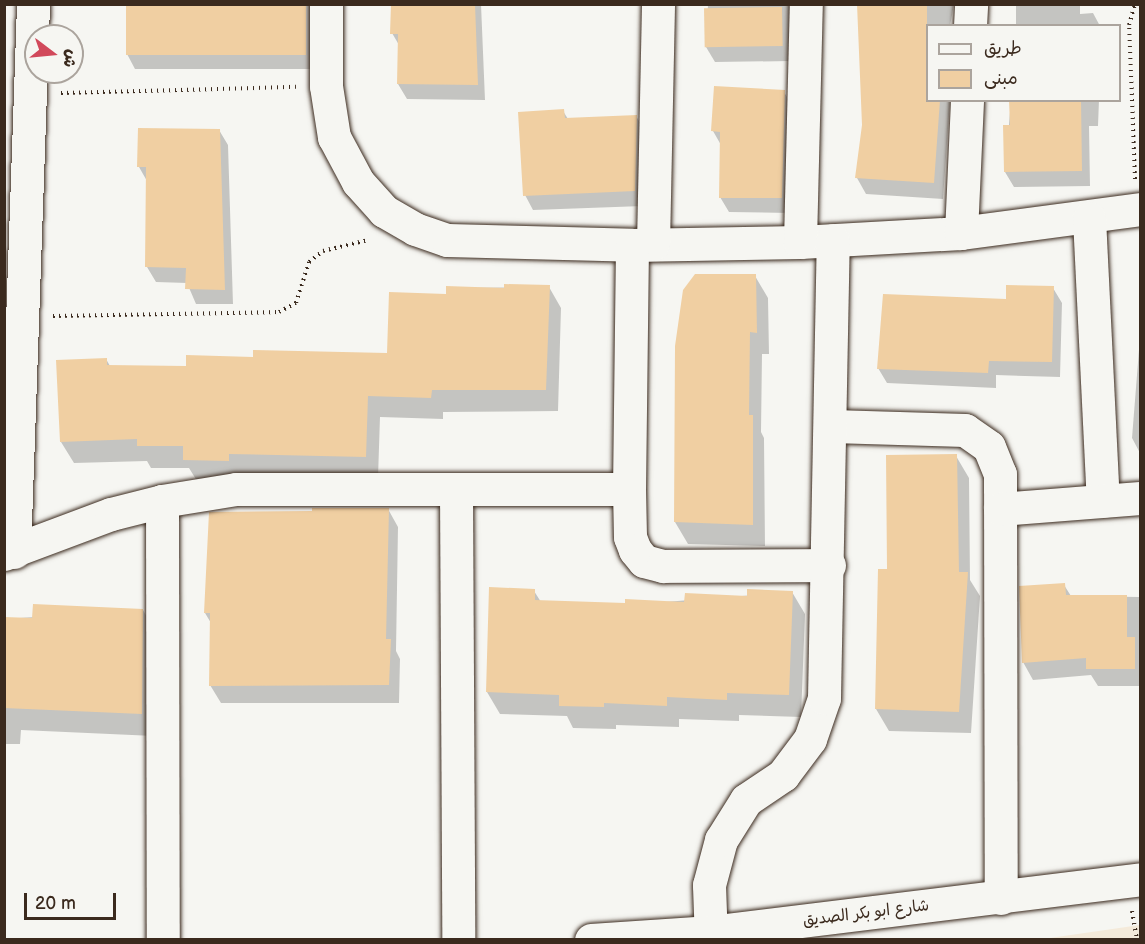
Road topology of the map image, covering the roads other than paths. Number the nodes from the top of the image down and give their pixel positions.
1 (33, 4) edge
2 (326, 4) edge
3 (658, 4) edge
4 (806, 4) edge
5 (970, 4) edge
6 (970, 24) edge
7 (967, 102) edge
8 (1138, 210) edge
9 (1089, 218) junction
10 (961, 233) junction
11 (833, 240) junction
12 (800, 242) junction
13 (642, 244) junction
14 (832, 426) junction
15 (456, 489) junction
16 (629, 489) junction
17 (1140, 498) edge
18 (162, 501) junction
19 (1103, 501) junction
20 (1000, 509) junction
21 (9, 553) edge
22 (829, 565) junction
23 (1140, 879) edge
24 (1000, 898) junction
25 (711, 936) edge
26 (163, 939) edge
27 (458, 939) edge
28 (591, 939) edge

1 - 21 street
2 - 13 street
3 - 13 street
4 - 12 street
5 - 6 street
7 - 10 street
8 - 9 street
9 - 10 street
9 - 19 street
10 - 11 street
11 - 12 street
11 - 14 street
12 - 13 street
13 - 16 street
14 - 20 street
14 - 22 street
15 - 16 street
15 - 18 street
15 - 27 street
16 - 22 street
17 - 19 street
18 - 21 street
18 - 26 street
19 - 20 street
20 - 24 street
22 - 25 street
23 - 24 street, شارع ابو بكر الصديق
24 - 25 street, شارع ابو بكر الصديق
25 - 28 street, شارع ابو بكر الصديق

